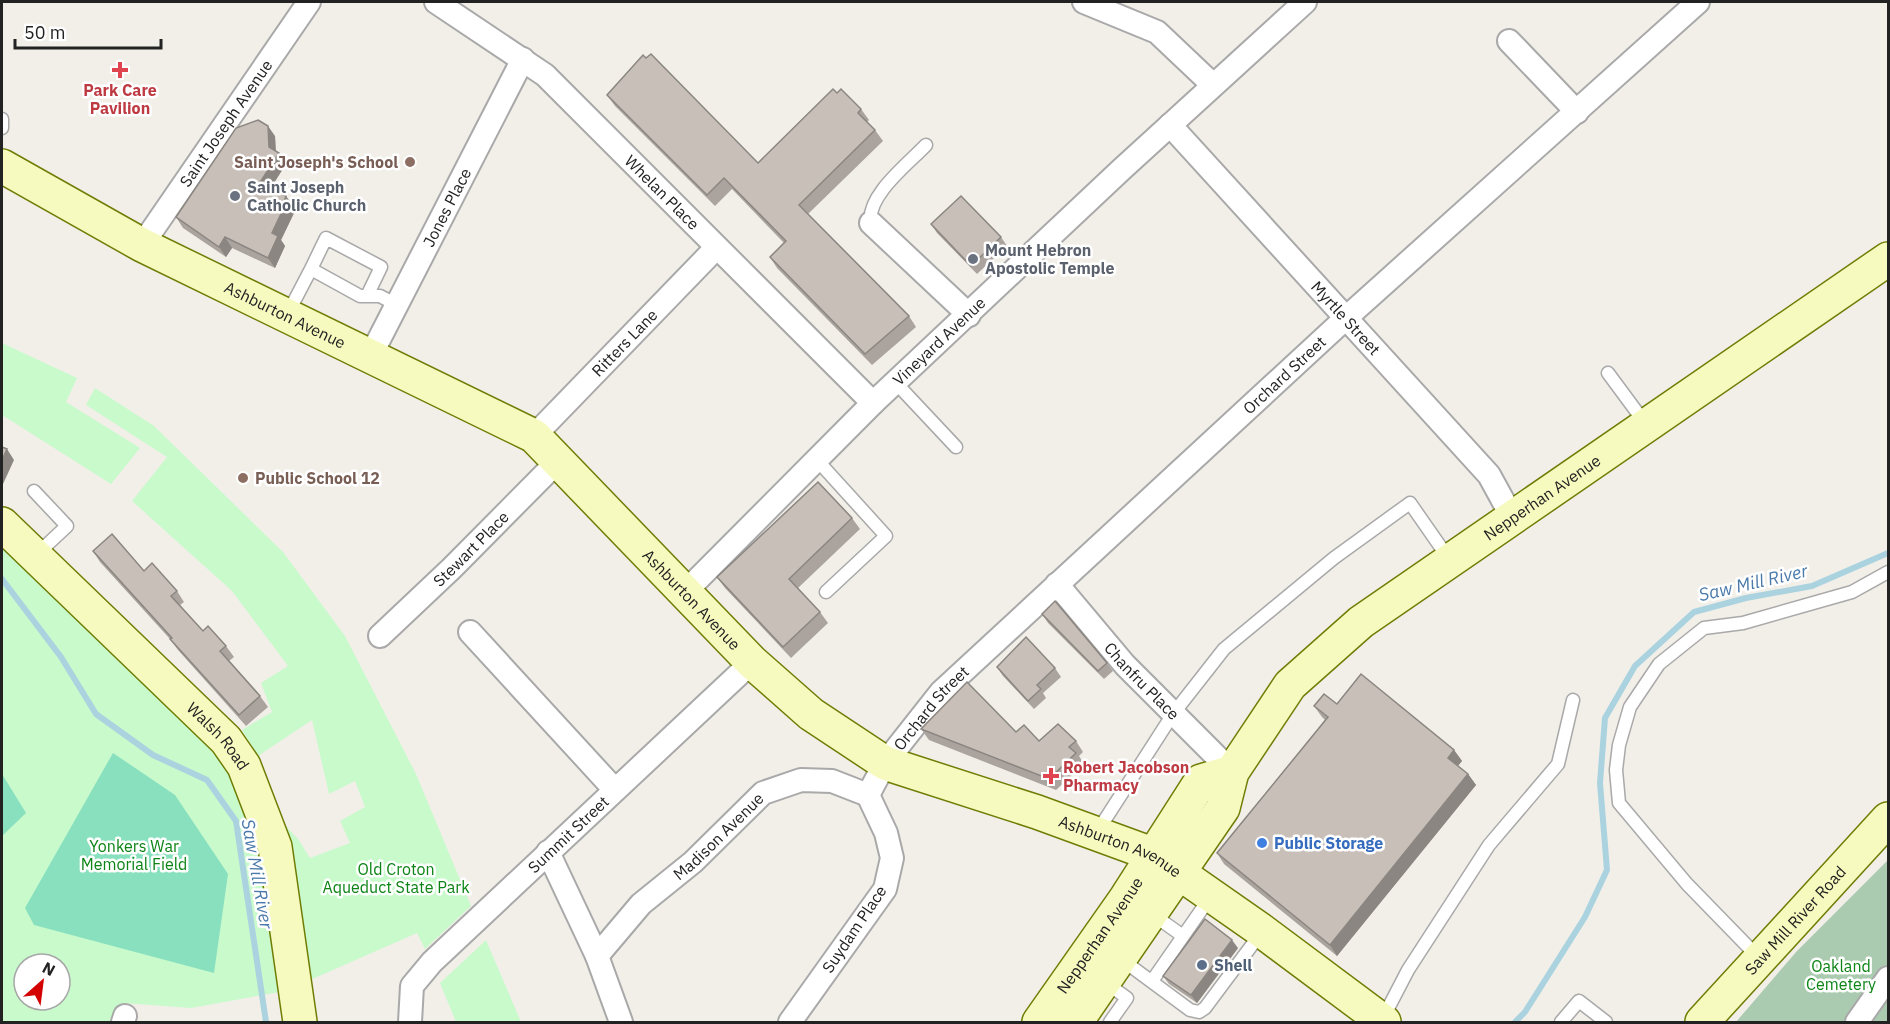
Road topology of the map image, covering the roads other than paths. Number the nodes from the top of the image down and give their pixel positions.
1 (309, 2) edge
2 (436, 2) edge
3 (1084, 2) edge
4 (1305, 2) edge
5 (1698, 2) edge
6 (1509, 41) dead end
7 (523, 59) junction
8 (1213, 85) junction
9 (1577, 112) junction
10 (2, 119) edge
11 (1170, 125) junction
12 (2, 128) edge
13 (926, 146) dead end
14 (2, 166) edge
15 (871, 222) joint
16 (142, 245) junction
17 (716, 248) junction
18 (1888, 260) edge
19 (311, 269) junction
20 (368, 296) junction
21 (397, 305) junction
22 (287, 315) junction
23 (969, 315) junction
24 (1347, 317) junction
25 (371, 355) junction
26 (1608, 373) dead end
27 (896, 382) junction
28 (873, 403) junction
29 (1646, 424) junction
30 (534, 436) junction
31 (956, 447) dead end
32 (559, 460) junction
33 (816, 460) junction
34 (34, 491) dead end
35 (1512, 517) junction
36 (2, 524) edge
37 (35, 556) junction
38 (1449, 560) junction
39 (1888, 572) edge
40 (1057, 584) junction
41 (685, 592) junction
42 (826, 592) dead end
43 (470, 632) dead end
44 (380, 636) dead end
45 (752, 662) junction
46 (1573, 700) dead end
47 (1173, 714) junction
48 (885, 763) junction
49 (1232, 772) junction
50 (615, 790) junction
51 (868, 795) junction
52 (1888, 819) edge
53 (1096, 833) junction
54 (548, 852) junction
55 (1165, 863) junction
56 (1212, 896) junction
57 (1151, 913) junction
58 (1262, 931) junction
59 (1183, 936) junction
60 (597, 956) junction
61 (1760, 959) junction
62 (1112, 970) junction
63 (1888, 978) edge
64 (1152, 981) junction
65 (1382, 1022) edge
66 (300, 1023) edge
67 (410, 1023) edge
68 (621, 1023) edge
69 (790, 1023) edge
70 (1039, 1023) edge
71 (1076, 1023) edge
72 (1110, 1023) edge
73 (1561, 1023) edge
74 (1606, 1023) edge
75 (1702, 1023) edge
76 (1857, 1023) edge

1 - 16 street, Saint Joseph Avenue
2 - 7 street, Whelan Place
3 - 8 street
4 - 8 street, Vineyard Avenue
5 - 9 street, Orchard Street
6 - 9 street
7 - 17 street, Whelan Place
7 - 21 street, Jones Place
8 - 11 street, Vineyard Avenue
9 - 24 street, Orchard Street
10 - 12 lane
11 - 23 street, Vineyard Avenue
11 - 24 street, Myrtle Street
13 - 15 lane
14 - 16 main road, Ashburton Avenue
15 - 23 street
16 - 22 main road, Ashburton Avenue
17 - 28 street, Whelan Place
17 - 30 street, Ritters Lane
18 - 29 main road, Nepperhan Avenue
19 - 20 lane
19 - 20 lane
19 - 22 lane
20 - 21 lane
21 - 25 street, Jones Place
22 - 25 main road, Ashburton Avenue
23 - 27 street, Vineyard Avenue
24 - 35 street, Myrtle Street
24 - 40 street, Orchard Street
25 - 30 main road, Ashburton Avenue
26 - 29 lane
27 - 28 street, Vineyard Avenue
27 - 31 lane
28 - 33 street, Vineyard Avenue
29 - 35 main road, Nepperhan Avenue
30 - 32 main road, Ashburton Avenue
32 - 41 main road, Ashburton Avenue
32 - 44 street, Stewart Place
33 - 41 street, Vineyard Avenue
33 - 42 lane
34 - 37 lane
35 - 38 main road, Nepperhan Avenue
36 - 37 main road, Walsh Road
37 - 66 main road, Walsh Road
38 - 47 lane
38 - 49 main road, Nepperhan Avenue
39 - 61 lane
40 - 47 street, Chanfru Place
40 - 48 street, Orchard Street
41 - 45 main road, Ashburton Avenue
43 - 50 street
45 - 48 main road, Ashburton Avenue
45 - 50 street, Summit Street
46 - 65 lane
47 - 49 street, Chanfru Place
47 - 53 lane
48 - 51 street
48 - 53 main road, Ashburton Avenue
49 - 55 main road, Nepperhan Avenue
50 - 54 street, Summit Street
51 - 60 street, Madison Avenue
51 - 69 street, Suydam Place
52 - 61 main road, Saw Mill River Road
53 - 55 main road, Ashburton Avenue
54 - 60 street
54 - 67 street, Summit Street
55 - 56 main road, Ashburton Avenue
55 - 57 main road, Nepperhan Avenue
55 - 70 main road, Nepperhan Avenue
56 - 58 main road, Ashburton Avenue
56 - 59 lane
57 - 59 lane
57 - 62 main road, Nepperhan Avenue
58 - 64 lane
58 - 65 main road, Ashburton Avenue
59 - 64 lane
60 - 68 street
61 - 75 main road, Saw Mill River Road
62 - 64 lane
62 - 71 main road, Nepperhan Avenue
62 - 72 lane
63 - 76 street
73 - 74 lane

